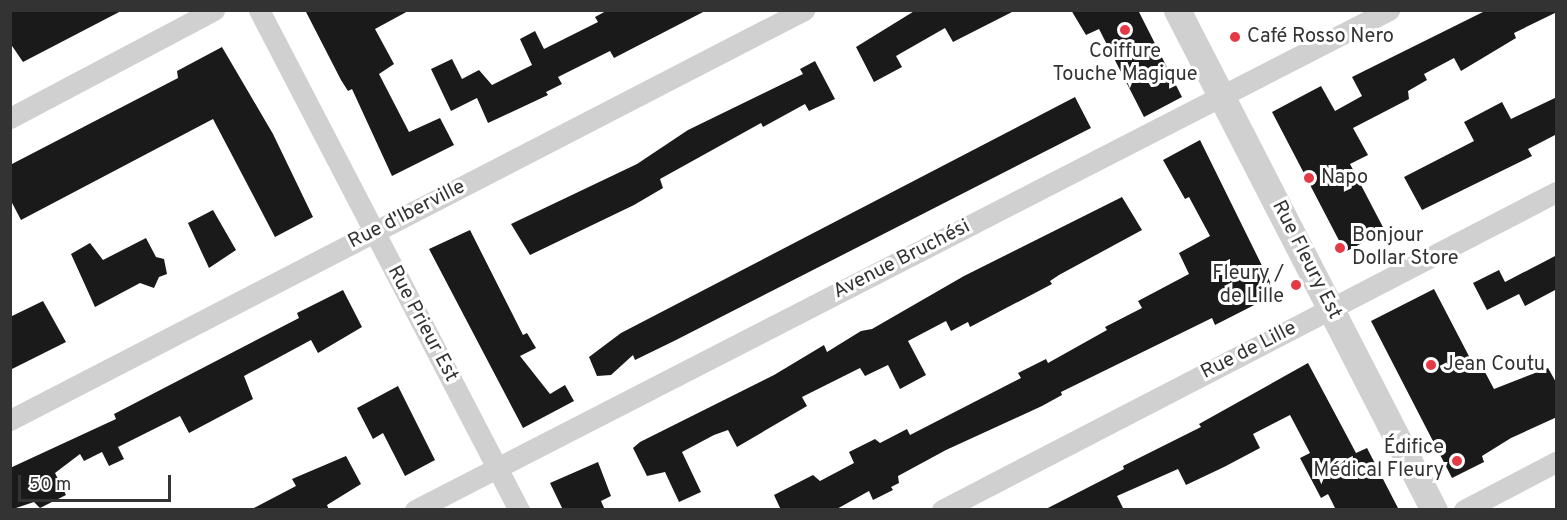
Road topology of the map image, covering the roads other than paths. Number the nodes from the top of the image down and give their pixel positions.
1 (214, 10) edge
2 (259, 10) edge
3 (804, 10) edge
4 (1177, 10) edge
5 (1389, 10) edge
6 (1222, 97) junction
7 (10, 118) edge
8 (1557, 192) edge
9 (372, 232) junction
10 (1330, 309) junction
11 (10, 420) edge
12 (1557, 462) edge
13 (497, 467) junction
14 (415, 510) edge
15 (519, 510) edge
16 (942, 510) edge
17 (1434, 510) edge
18 (1464, 510) edge

1 - 7 street
2 - 9 street, Rue Prieur Est
3 - 9 street, Rue d'Iberville
4 - 6 street, Rue Fleury Est
5 - 6 street, Avenue Bruchési
6 - 10 street, Rue Fleury Est
6 - 13 street, Avenue Bruchési
8 - 10 street, Rue de Lille
9 - 11 street, Rue d'Iberville
9 - 13 street, Rue Prieur Est
10 - 16 street, Rue de Lille
10 - 17 street, Rue Fleury Est
12 - 18 street
13 - 14 street, Avenue Bruchési
13 - 15 street, Rue Prieur Est

